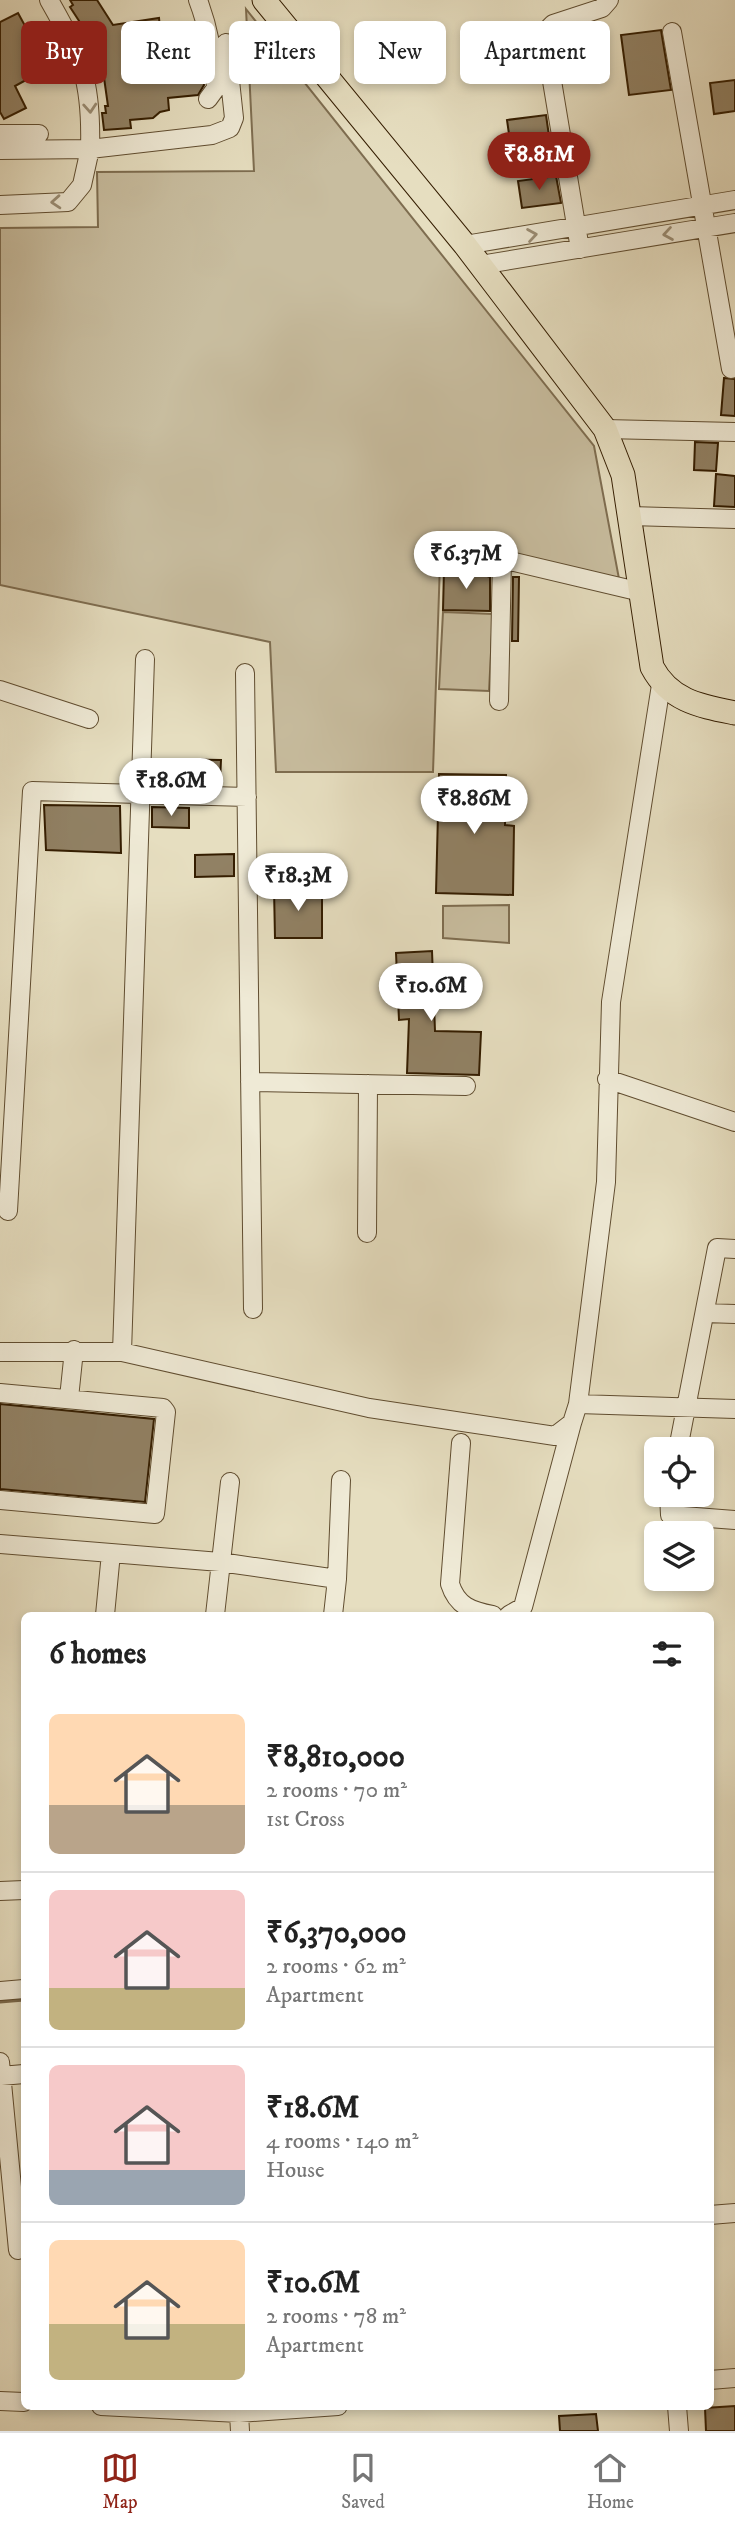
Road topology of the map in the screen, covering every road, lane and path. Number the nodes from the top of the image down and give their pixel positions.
1 (49, 0) edge
2 (198, 0) edge
3 (264, 0) edge
4 (610, 0) edge
5 (672, 32) dead end
6 (226, 43) dead end
7 (208, 99) dead end
8 (0, 134) edge
9 (39, 134) dead end
10 (0, 150) edge
11 (89, 156) junction
12 (735, 200) edge
13 (0, 205) edge
14 (702, 206) junction
15 (735, 223) edge
16 (576, 228) junction
17 (705, 228) junction
18 (465, 245) junction
19 (580, 248) junction
20 (480, 265) junction
21 (731, 369) dead end
22 (605, 429) junction
23 (735, 432) edge
24 (630, 516) junction
25 (735, 519) edge
26 (641, 592) junction
27 (145, 659) dead end
28 (245, 673) dead end
29 (661, 685) junction
30 (0, 690) edge
31 (499, 701) dead end
32 (735, 713) edge
33 (89, 719) dead end
34 (141, 794) junction
35 (247, 797) junction
36 (607, 1079) junction
37 (250, 1082) junction
38 (368, 1084) junction
39 (466, 1086) dead end
40 (735, 1122) edge
41 (8, 1211) dead end
42 (367, 1233) dead end
43 (735, 1249) edge
44 (253, 1309) dead end
45 (705, 1313) junction
46 (735, 1314) edge
47 (74, 1350) junction
48 (0, 1352) edge
49 (122, 1352) junction
50 (0, 1393) edge
51 (69, 1398) junction
52 (578, 1404) junction
53 (685, 1407) junction
54 (735, 1409) edge
55 (572, 1423) junction
56 (679, 1437) edge
57 (461, 1443) dead end
58 (341, 1480) dead end
59 (230, 1482) dead end
60 (0, 1500) edge
61 (670, 1507) edge
62 (735, 1520) edge
63 (0, 1544) edge
64 (111, 1553) junction
65 (220, 1562) junction
66 (337, 1579) junction
67 (105, 1612) edge
68 (215, 1612) edge
69 (332, 1612) edge
70 (476, 1612) edge
71 (514, 1612) edge
72 (21, 1890) edge
73 (0, 1891) edge
74 (21, 1989) edge
75 (0, 1991) edge
76 (1, 2069) edge
77 (21, 2073) edge
78 (17, 2159) edge
79 (735, 2213) edge
80 (714, 2215) edge
81 (14, 2250) edge
82 (735, 2378) edge
83 (714, 2380) edge
84 (0, 2401) edge
85 (21, 2402) edge
86 (135, 2410) edge
87 (313, 2410) edge
88 (677, 2410) edge
89 (239, 2422) edge
90 (680, 2431) edge

1 -> 11 street
2 - 7 street
3 - 18 main road
4 - 16 street
5 - 14 street
6 - 11 street
8 - 9 street
10 - 11 street
11 -> 13 street
12 - 14 street
14 - 16 street
14 - 17 street
15 - 17 street
18 -> 16 street
16 - 19 street
17 -> 19 street
17 - 21 street
18 - 20 main road
19 - 20 street
20 - 22 main road
22 - 23 street
22 - 24 main road
24 - 25 street
24 - 26 main road
26 - 29 main road
26 - 31 street
27 - 34 street
28 - 35 street
29 - 32 main road
29 - 36 street
30 - 33 street
34 - 35 street
34 - 41 street
34 - 49 street
35 - 37 street
36 - 40 street
36 - 52 street
37 - 38 street
37 - 44 street
38 - 39 street
38 - 42 street
43 - 45 street
45 - 46 street
45 - 53 street
47 - 48 street
47 - 49 street
47 - 51 street
49 - 55 street
50 - 51 street
51 - 60 street
52 - 53 street
52 - 55 street
53 - 54 street
53 - 56 street
55 - 71 street
57 - 70 street
58 - 66 street
59 - 65 street
61 - 62 street
63 - 64 street
64 - 65 street
64 - 67 street
65 - 66 street
65 - 68 street
66 - 69 street
72 - 73 street
74 - 75 street
76 - 77 street
76 - 78 street
78 - 81 street
79 - 80 street
82 - 83 street
84 - 85 street
86 - 89 street
87 - 89 street
88 - 90 street

